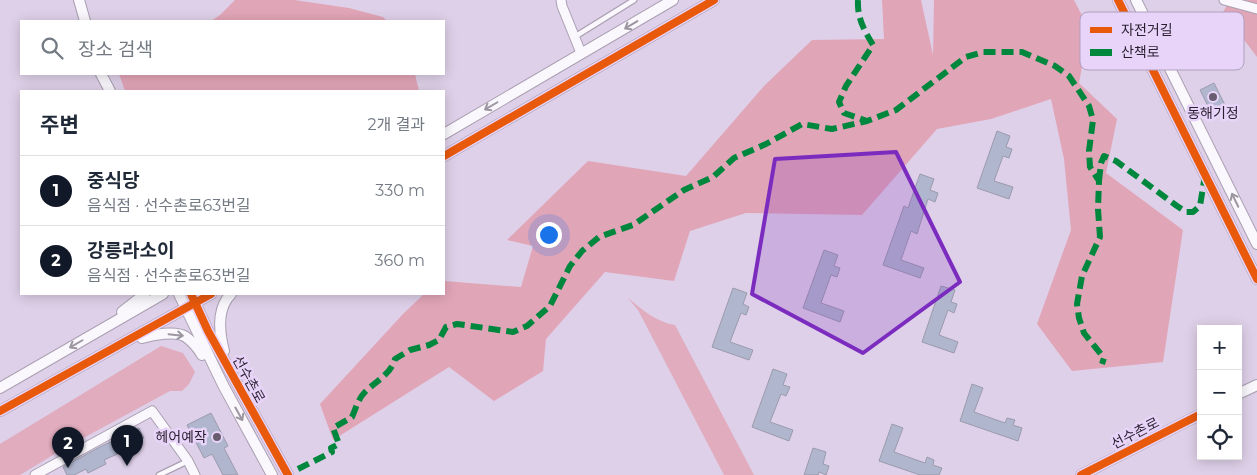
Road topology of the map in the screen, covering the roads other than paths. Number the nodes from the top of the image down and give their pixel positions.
1 (79, 0) edge
2 (561, 0) edge
3 (634, 0) edge
4 (673, 0) edge
5 (714, 0) edge
6 (1118, 0) edge
7 (1136, 0) edge
8 (1224, 0) edge
9 (1257, 9) edge
10 (1124, 12) edge
11 (1142, 12) edge
12 (85, 20) edge
13 (576, 36) junction
14 (581, 53) junction
15 (1153, 70) edge
16 (1171, 70) edge
17 (102, 75) edge
18 (110, 90) edge
19 (445, 133) edge
20 (445, 155) edge
21 (1257, 244) edge
22 (1257, 279) edge
23 (143, 295) edge
24 (162, 295) edge
25 (180, 295) edge
26 (206, 295) edge
27 (229, 295) edge
28 (193, 298) edge
29 (186, 308) junction
30 (99, 331) junction
31 (112, 349) junction
32 (228, 366) junction
33 (222, 384) junction
34 (1257, 385) edge
35 (0, 388) edge
36 (1242, 392) edge
37 (0, 411) edge
38 (1199, 415) edge
39 (188, 461) junction
40 (35, 475) edge
41 (159, 475) edge
42 (195, 475) edge
43 (272, 475) edge
44 (288, 475) edge
45 (1081, 475) edge

1 - 12 street
2 - 13 street
3 - 13 lane
4 -> 14 street
5 - 20 street
6 - 10 street
11 -> 7 street
8 - 9 street
13 - 14 street
14 -> 19 street
15 - 22 street
21 -> 16 street
17 - 18 street
23 - 30 street
24 - 30 street
25 - 29 street, 선수촌로
26 - 28 street
27 - 32 street
28 - 29 street
28 - 32 street, 선수촌로
29 - 31 street
29 - 33 street, 선수촌로
30 -> 35 street
31 -> 33 street
31 - 37 street
32 - 44 street, 선수촌로
33 -> 43 street, 선수촌로
34 - 36 street
38 - 45 street, 선수촌로
39 - 40 street
39 - 41 lane
39 - 42 street

